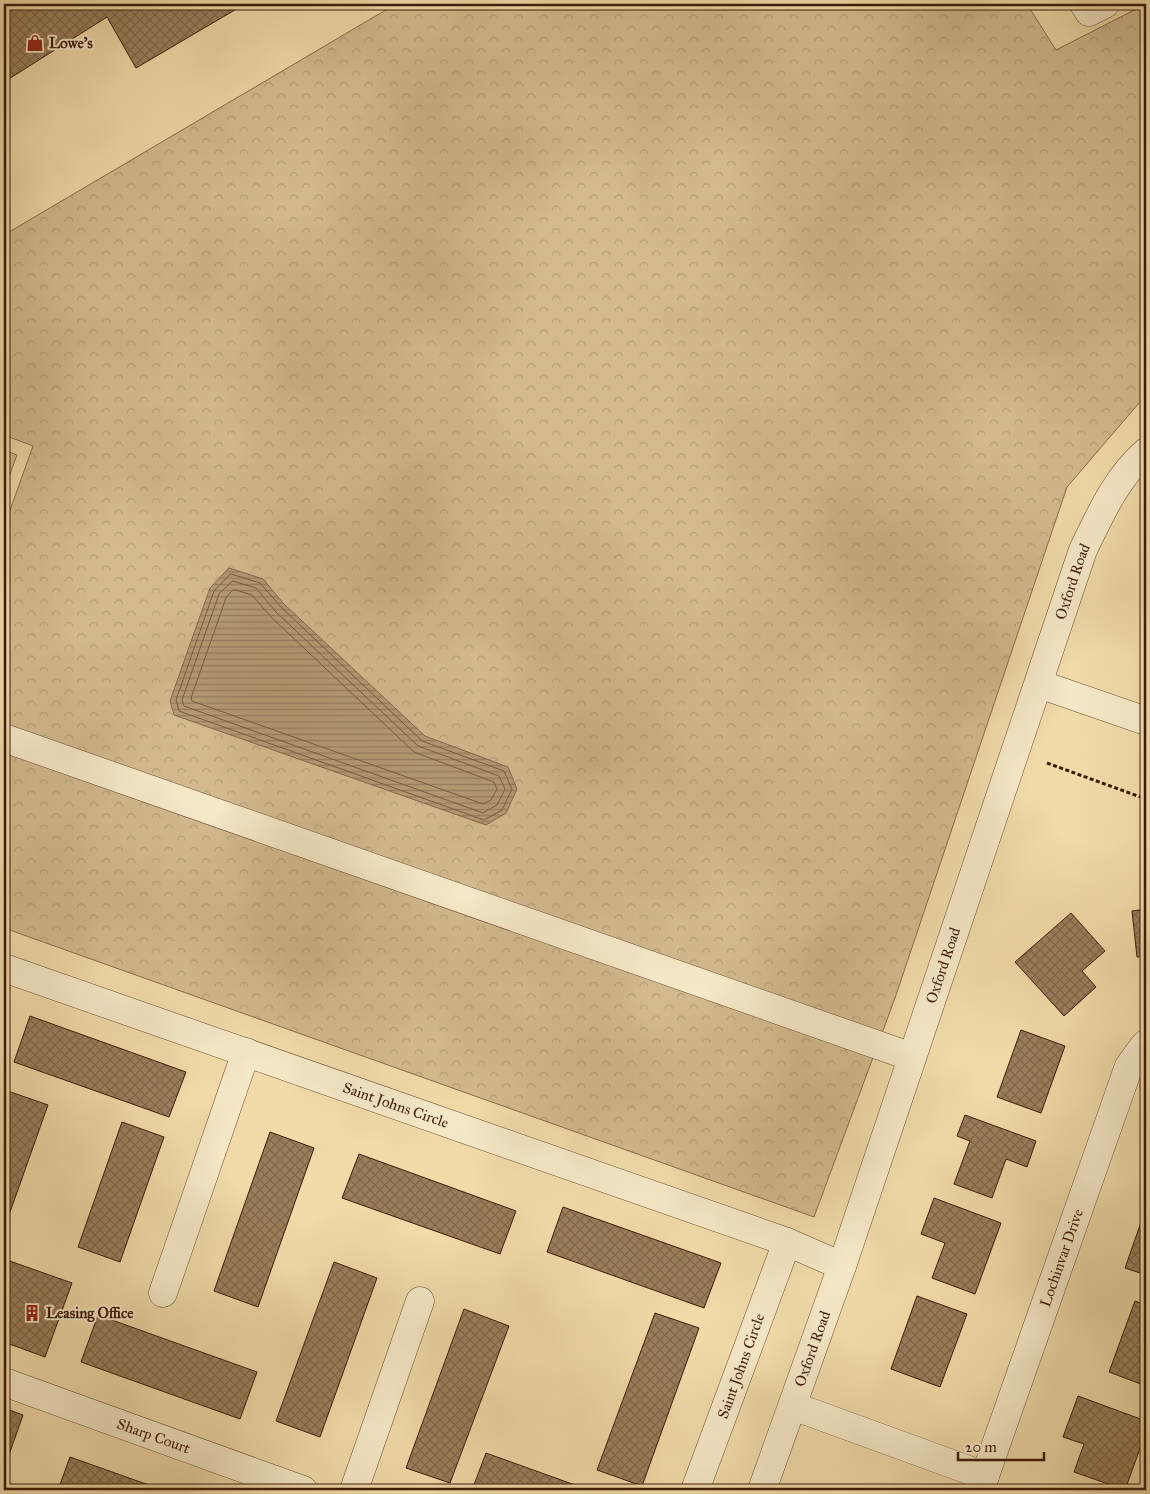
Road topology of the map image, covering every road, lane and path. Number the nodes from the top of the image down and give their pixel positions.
1 (1084, 4) edge
2 (1105, 4) edge
3 (1142, 465) edge
4 (1039, 684) junction
5 (1146, 721) edge
6 (4, 738) edge
7 (1047, 763) dead end
8 (1146, 799) edge
9 (4, 968) edge
10 (1146, 1044) edge
11 (246, 1052) junction
12 (912, 1057) junction
13 (787, 1242) junction
14 (842, 1266) junction
15 (163, 1293) dead end
16 (420, 1301) dead end
17 (4, 1382) edge
18 (792, 1406) junction
19 (982, 1483) edge
20 (303, 1490) edge
21 (354, 1490) edge
22 (695, 1490) edge
23 (762, 1490) edge

1 - 2 street
3 - 4 street, Oxford Road
4 - 5 street
4 - 12 street, Oxford Road
6 - 12 street
7 - 8 path
9 - 11 street, Saint Johns Circle
10 - 19 street, Lochinvar Drive
11 - 13 street, Saint Johns Circle
11 - 15 street
12 - 14 street, Oxford Road
13 - 14 street, Saint Johns Circle
13 - 22 street, Saint Johns Circle
14 - 18 street, Oxford Road
16 - 21 street
17 - 20 street, Sharp Court
18 - 19 street, Lochinvar Drive
18 - 23 street, Oxford Road

